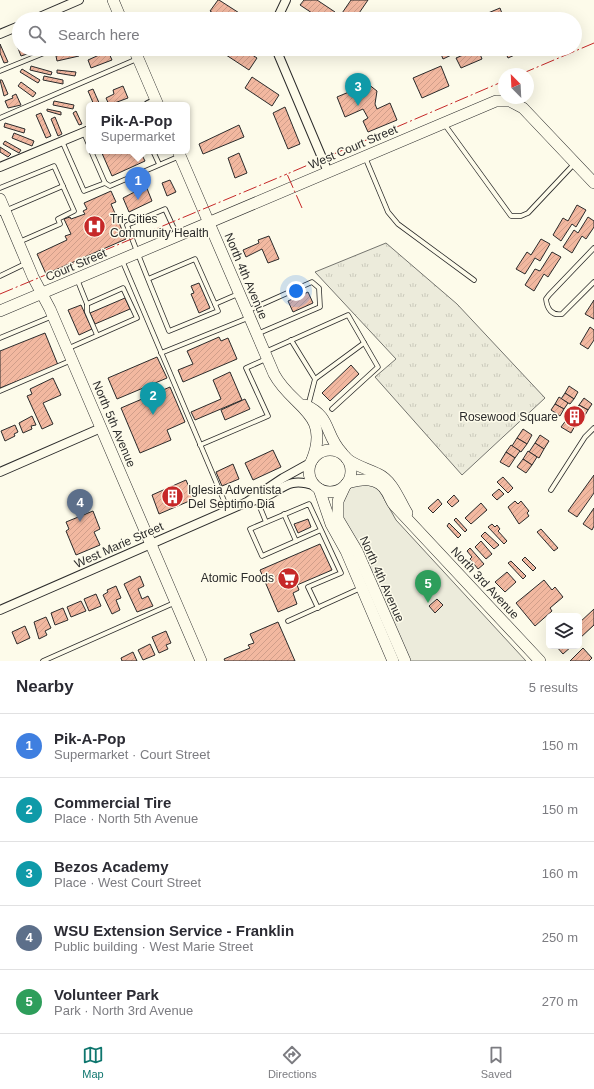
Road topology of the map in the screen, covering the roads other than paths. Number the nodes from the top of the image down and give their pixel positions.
1 (79, 0) edge
2 (113, 0) edge
3 (286, 0) edge
4 (51, 12) edge
5 (118, 12) edge
6 (280, 12) edge
7 (12, 29) edge
8 (0, 34) edge
9 (37, 56) edge
10 (132, 56) edge
11 (137, 56) edge
12 (277, 56) edge
13 (0, 71) edge
14 (153, 102) edge
15 (0, 118) edge
16 (443, 123) junction
17 (86, 131) edge
18 (62, 141) junction
19 (92, 154) edge
20 (155, 154) edge
21 (177, 154) edge
22 (179, 154) edge
23 (364, 156) junction
24 (576, 163) junction
25 (160, 164) junction
26 (0, 168) edge
27 (328, 172) junction
28 (105, 183) junction
29 (594, 183) edge
30 (63, 186) junction
31 (0, 188) edge
32 (0, 199) edge
33 (3, 212) edge
34 (208, 222) junction
35 (177, 236) junction
36 (18, 242) junction
37 (594, 248) edge
38 (137, 253) junction
39 (122, 260) junction
40 (27, 263) junction
41 (0, 276) edge
42 (77, 279) junction
43 (148, 279) junction
44 (474, 280) dead end
45 (594, 282) edge
46 (42, 293) junction
47 (239, 294) junction
48 (87, 304) junction
49 (215, 304) junction
50 (0, 310) edge
51 (248, 314) junction
52 (53, 316) junction
53 (257, 334) junction
54 (97, 335) junction
55 (0, 338) edge
56 (291, 340) junction
57 (364, 343) junction
58 (67, 348) junction
59 (161, 353) junction
60 (266, 355) junction
61 (72, 360) junction
62 (315, 379) junction
63 (0, 391) edge
64 (304, 405) junction
65 (332, 409) dead end
66 (101, 428) junction
67 (594, 428) edge
68 (200, 445) junction
69 (345, 457) junction
70 (311, 461) junction
71 (0, 472) edge
72 (346, 484) junction
73 (317, 488) junction
74 (551, 490) dead end
75 (257, 500) junction
76 (247, 502) junction
77 (228, 510) junction
78 (284, 514) junction
79 (266, 522) junction
80 (412, 523) junction
81 (321, 530) junction
82 (296, 541) junction
83 (151, 544) junction
84 (366, 586) junction
85 (176, 602) junction
86 (318, 608) junction
87 (0, 610) edge
88 (288, 621) dead end
89 (43, 661) edge
90 (201, 661) edge
91 (393, 661) edge
92 (405, 661) edge
93 (540, 661) edge

1 - 4 street
2 - 5 street
3 - 6 street
7 - 8 street
9 - 13 lane
10 - 15 lane
11 - 14 street
12 - 27 street
16 - 23 street, West Court Street
16 - 24 street, West Court Street
16 - 24 lane
17 - 18 street
18 - 26 street
18 - 28 lane
19 - 28 lane
20 - 25 lane
21 - 25 lane
22 - 34 street, North 4th Avenue
23 - 27 street, West Court Street
23 - 44 lane
24 - 29 street
25 - 28 lane
27 - 34 street, West Court Street
30 - 31 lane
30 - 33 lane
30 - 36 lane
32 - 33 street, North 5th Avenue
33 - 36 street, North 5th Avenue
34 - 35 street, Court Street
34 - 47 street, North 4th Avenue
35 - 38 street, Court Street
35 - 38 lane
36 - 40 street, North 5th Avenue
37 - 45 lane
38 - 39 street, Court Street
38 - 43 lane
39 - 42 street, Court Street
39 - 59 lane
40 - 41 lane
40 - 46 street, North 5th Avenue
42 - 46 street, Court Street
42 - 48 lane
43 - 49 lane
43 - 49 lane
46 - 50 street
46 - 52 street, North 5th Avenue
47 - 49 lane
47 - 51 street, North 4th Avenue
48 - 54 lane
48 - 54 lane
51 - 53 street, North 4th Avenue
51 - 53 lane
51 - 59 lane
52 - 55 lane
52 - 58 street, North 5th Avenue
53 - 60 street, North 4th Avenue
54 - 58 lane
56 - 57 lane
56 - 60 lane
56 - 62 lane
57 - 62 lane
57 - 65 lane
58 - 61 street, North 5th Avenue
59 - 68 lane
60 - 64 street, North 4th Avenue
60 - 68 lane
61 - 63 lane
61 - 66 street, North 5th Avenue
62 - 64 lane
64 - 69 street, North 4th Avenue
64 - 70 street, North 4th Avenue
66 - 71 street
66 - 83 street, North 5th Avenue
67 - 74 lane
68 - 77 lane
69 - 70 street
69 - 72 street
69 - 80 street, North 3rd Avenue
70 - 73 street
70 - 76 street, West Marie Street
72 - 73 street
72 - 80 street, North 3rd Avenue
72 - 84 street, North 4th Avenue
73 - 75 street, West Marie Street
73 - 84 street, North 4th Avenue
75 - 76 street, West Marie Street
75 - 79 lane
76 - 77 street, West Marie Street
77 - 83 street, West Marie Street
78 - 79 lane
78 - 81 lane
78 - 82 lane
79 - 82 lane
80 - 93 street, North 3rd Avenue
81 - 82 lane
81 - 86 lane
83 - 85 street, North 5th Avenue
83 - 87 street, West Marie Street
84 - 86 lane
84 - 91 street, North 4th Avenue
84 - 92 street, North 4th Avenue
85 - 89 lane
85 - 90 street, North 5th Avenue
86 - 88 lane

